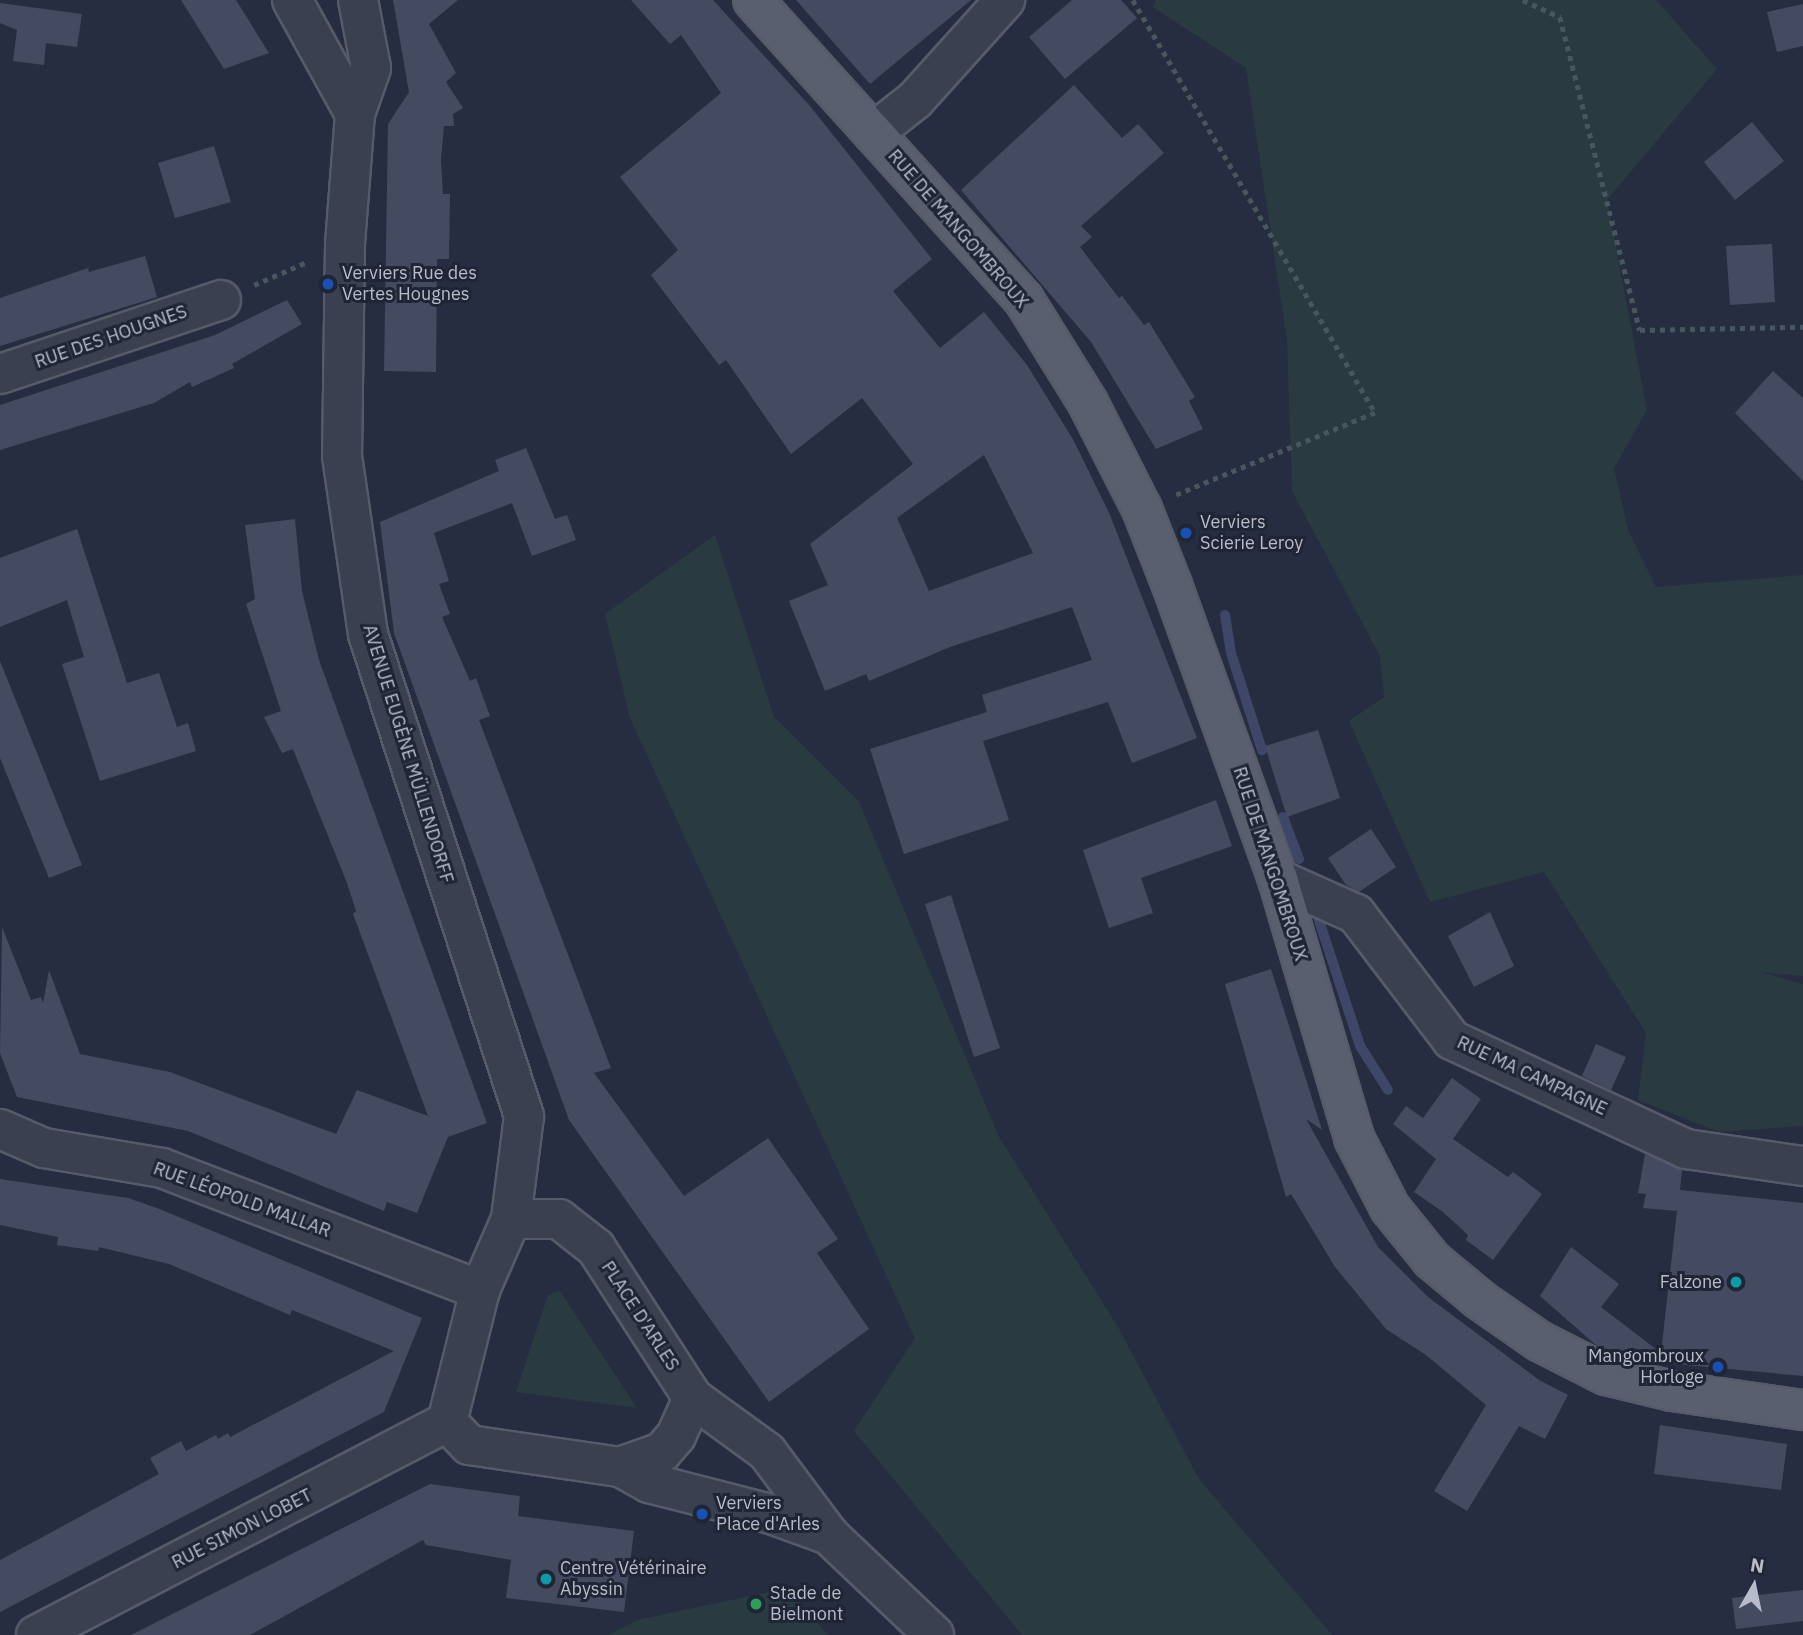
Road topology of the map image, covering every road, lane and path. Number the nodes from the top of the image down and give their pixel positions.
1 (292, 0) edge
2 (358, 0) edge
3 (753, 0) edge
4 (1005, 0) edge
5 (1133, 0) edge
6 (1523, 0) edge
7 (355, 114) junction
8 (873, 133) junction
9 (345, 244) junction
10 (221, 300) joint
11 (1803, 327) edge
12 (0, 374) edge
13 (1142, 509) junction
14 (1278, 879) junction
15 (0, 1129) edge
16 (1803, 1166) edge
17 (511, 1219) junction
18 (480, 1290) junction
19 (692, 1398) junction
20 (1803, 1410) edge
21 (447, 1422) junction
22 (620, 1467) junction
23 (829, 1535) junction
24 (36, 1635) edge
25 (934, 1635) edge

1 - 7 street
2 - 7 street
3 - 8 main road, RUE DE MANGOMBROUX
4 - 8 street, RUE DE MANGOMBROUX
5 - 13 path
6 - 11 path
7 - 9 street, AVENUE EUGÈNE MÜLLENDORFF
8 - 13 main road, RUE DE MANGOMBROUX
9 - 10 path
9 - 17 street, AVENUE EUGÈNE MÜLLENDORFF
10 - 12 street, RUE DES HOUGNES
13 - 14 main road, RUE DE MANGOMBROUX
14 - 16 street, RUE MA CAMPAGNE
14 - 20 main road, RUE DE MANGOMBROUX
15 - 18 street, RUE LÉOPOLD MALLAR
17 - 18 street
17 - 19 street, PLACE D'ARLES
18 - 21 street
19 - 22 street
19 - 23 street
21 - 22 street
21 - 24 street, RUE SIMON LOBET
22 - 23 street
23 - 25 street

